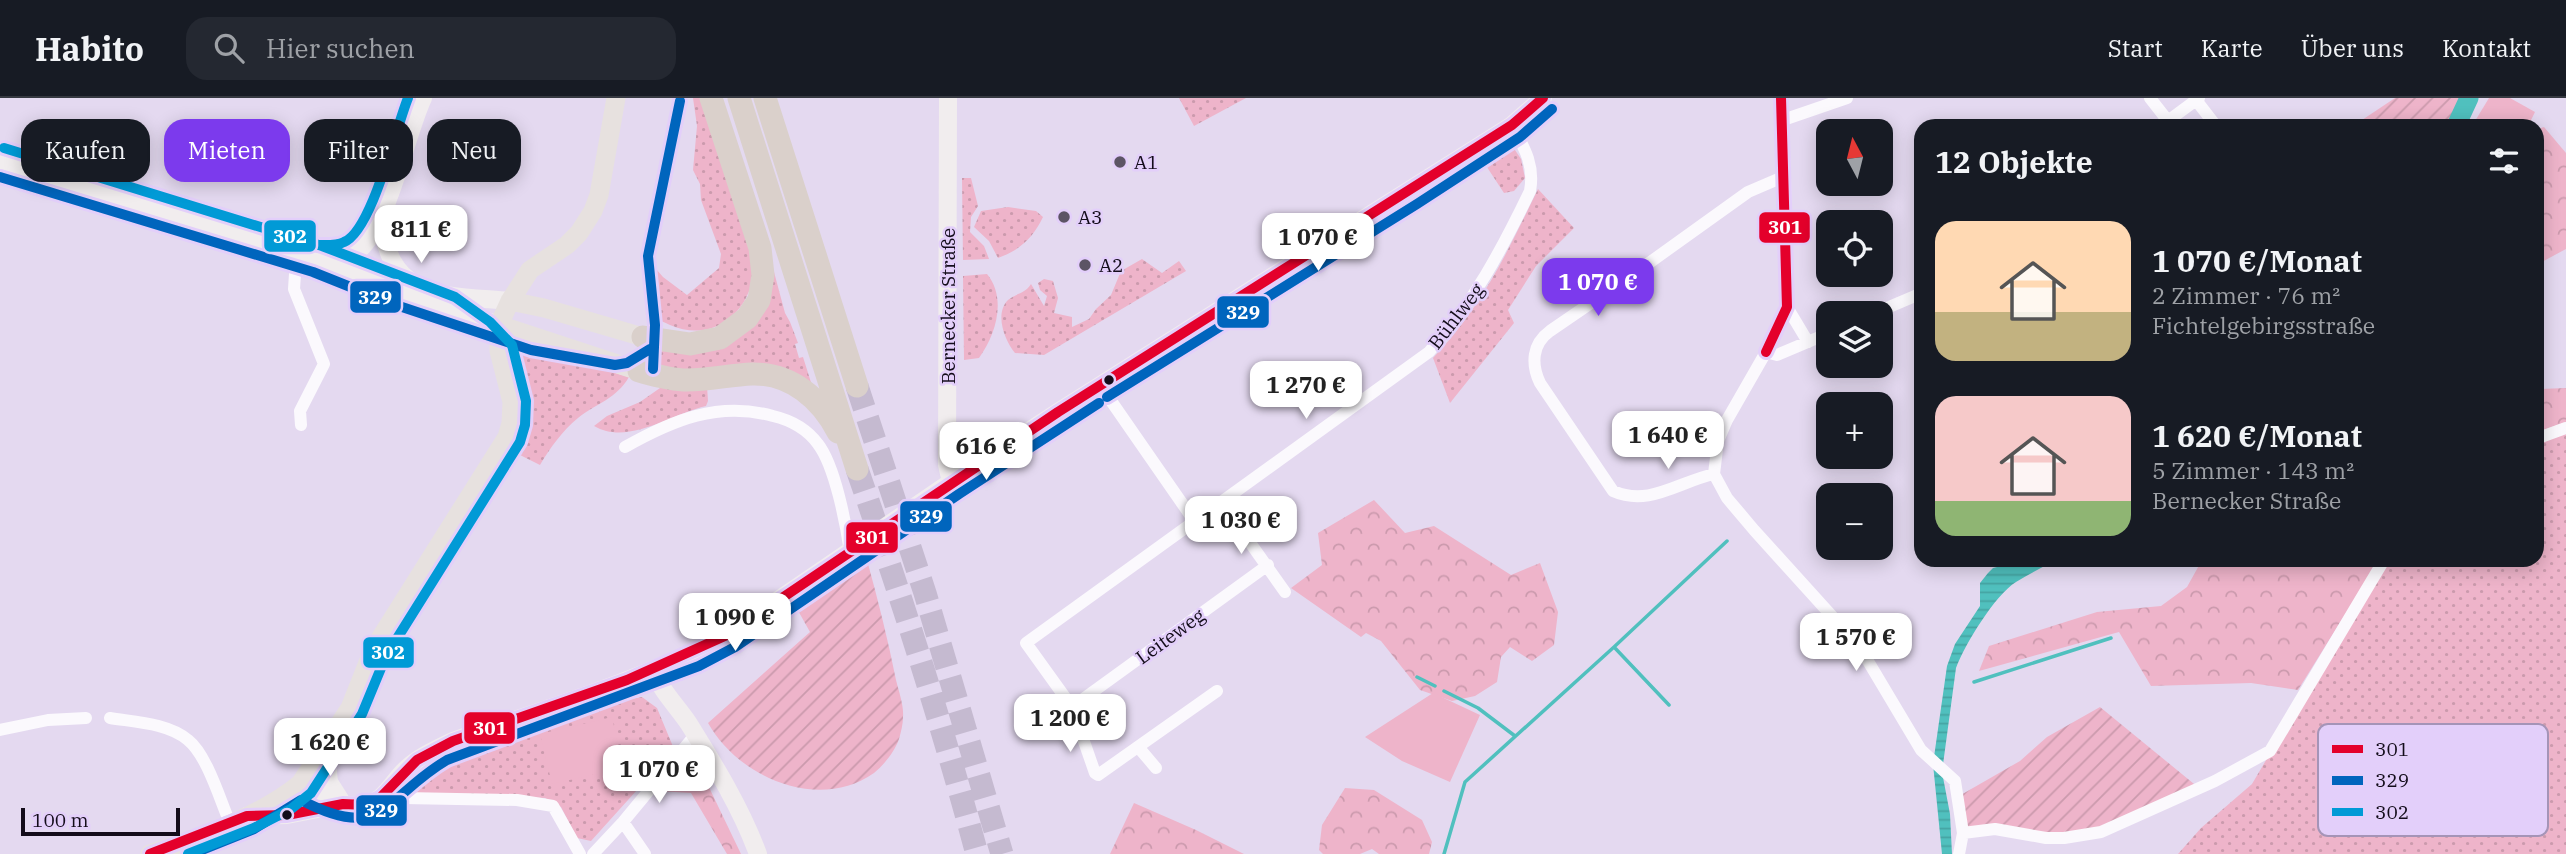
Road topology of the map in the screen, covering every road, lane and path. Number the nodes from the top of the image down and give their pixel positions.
1 (616, 98) edge
2 (710, 98) edge
3 (739, 98) edge
4 (765, 98) edge
5 (948, 98) edge
6 (1543, 98) edge
7 (1781, 98) edge
8 (1847, 98) edge
9 (2150, 98) edge
10 (422, 99) edge
11 (2197, 99) edge
12 (2162, 119) edge
13 (2171, 119) edge
14 (2211, 119) edge
15 (1783, 120) junction
16 (1512, 125) junction
17 (1, 162) edge
18 (1785, 176) junction
19 (382, 214) junction
20 (311, 257) junction
21 (1914, 296) edge
22 (510, 301) junction
23 (1893, 305) edge
24 (1787, 307) junction
25 (499, 326) junction
26 (643, 337) joint
27 (1816, 339) edge
28 (1808, 342) junction
29 (1766, 352) junction
30 (639, 371) joint
31 (1100, 385) junction
32 (858, 386) tunnel mouth
33 (302, 425) dead end
34 (2566, 428) edge
35 (2544, 436) edge
36 (625, 447) dead end
37 (1714, 474) junction
38 (950, 482) junction
39 (1222, 503) junction
40 (1195, 522) junction
41 (850, 552) junction
42 (1268, 565) junction
43 (2381, 567) edge
44 (1285, 592) dead end
45 (653, 670) junction
46 (1217, 691) dead end
47 (1072, 707) junction
48 (86, 718) dead end
49 (110, 718) dead end
50 (0, 730) edge
51 (695, 735) junction
52 (1139, 748) junction
53 (327, 762) dead end
54 (1156, 768) dead end
55 (300, 784) junction
56 (387, 790) junction
57 (343, 804) junction
58 (239, 819) junction
59 (623, 822) junction
60 (1963, 833) junction
61 (150, 854) edge
62 (580, 854) edge
63 (593, 854) edge
64 (645, 854) edge
65 (758, 854) edge
66 (1959, 854) edge

1 - 22 main road
2 - 26 highway
3 - 30 highway
4 - 32 highway
5 - 38 street, Bernecker Straße
6 - 16 street
7 - 15 street
8 - 15 street
9 - 12 street
10 - 19 street
11 - 13 street
11 - 14 street
15 - 18 street
16 - 31 street
16 - 39 street, Bühlweg
17 - 20 street
18 - 24 street
18 - 37 street
19 - 20 street
19 - 22 street
20 - 25 street
20 - 33 street
21 - 23 street
22 - 25 main road
22 - 26 main road
24 - 28 street
24 - 29 street
25 - 30 main road
25 - 55 main road
27 - 28 street
28 - 29 street
29 - 37 street
31 - 38 street
31 - 40 street
34 - 35 street
36 - 41 street
37 - 60 street
38 - 41 street
39 - 40 street, Bühlweg
39 - 42 street
40 - 47 street, Bühlweg
41 - 45 street
42 - 44 street
42 - 47 street, Leiteweg
43 - 60 street
45 - 51 street
45 - 56 street
46 - 52 street
47 - 52 street
48 - 50 street
49 - 58 street
51 - 59 street
51 - 65 street
52 - 54 street
53 - 57 street
55 - 57 street
55 - 58 main road
56 - 57 street
56 - 62 street
57 - 58 street
58 - 61 main road
59 - 63 street
59 - 64 street
60 - 66 street

